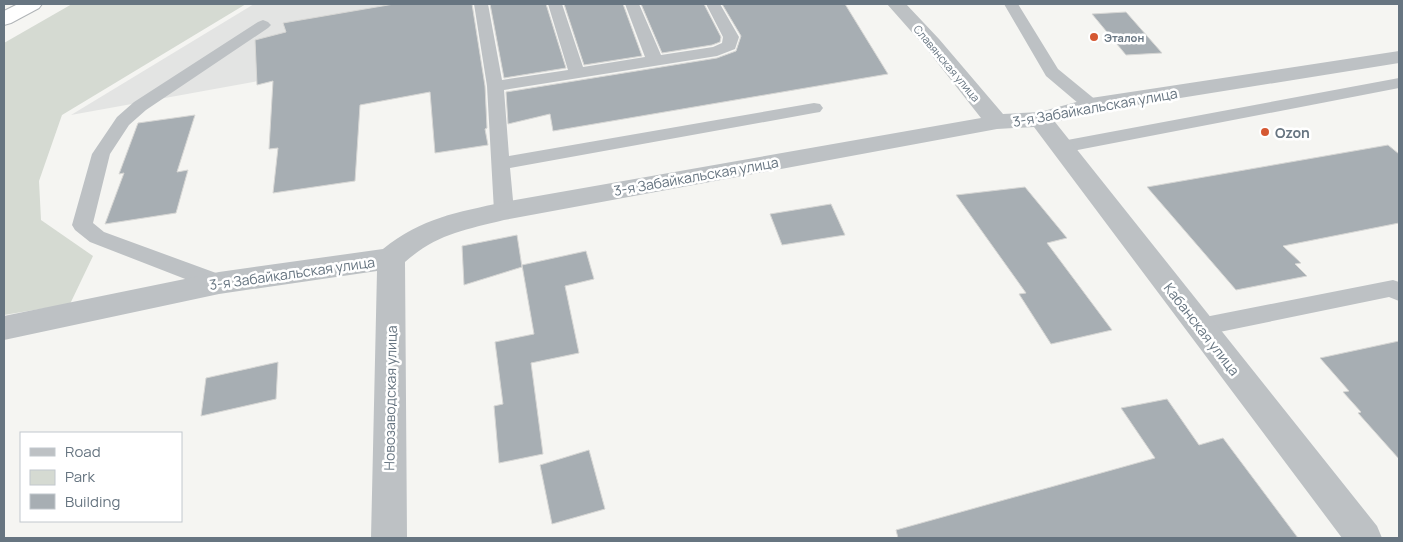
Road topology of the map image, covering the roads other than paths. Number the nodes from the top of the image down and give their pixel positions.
1 (32, 4) edge
2 (481, 4) edge
3 (555, 4) edge
4 (632, 4) edge
5 (713, 4) edge
6 (896, 4) edge
7 (1011, 4) edge
8 (4, 19) edge
9 (263, 25) dead end
10 (1399, 56) edge
11 (655, 61) junction
12 (577, 73) junction
13 (1399, 84) edge
14 (496, 86) junction
15 (1091, 105) junction
16 (814, 108) dead end
17 (1040, 119) junction
18 (997, 122) junction
19 (1062, 147) junction
20 (502, 163) junction
21 (504, 211) junction
22 (391, 258) junction
23 (219, 283) junction
24 (1399, 293) edge
25 (1200, 327) junction
26 (4, 328) edge
27 (389, 538) edge
28 (1364, 538) edge

1 - 8 highway
2 - 14 lane
3 - 12 lane
4 - 11 lane
5 - 11 lane
6 - 18 street, Славянская улица
7 - 15 lane
9 - 23 lane
10 - 15 street, 3-я Забайкальская улица
11 - 12 lane
12 - 14 lane
13 - 19 lane
14 - 20 lane
15 - 17 street, 3-я Забайкальская улица
16 - 20 lane
17 - 18 street, 3-я Забайкальская улица
17 - 19 street, Кабанская улица
18 - 21 street, 3-я Забайкальская улица
19 - 25 street, Кабанская улица
20 - 21 lane
21 - 22 street, 3-я Забайкальская улица
22 - 23 street, 3-я Забайкальская улица
22 - 27 street, Новозаводская улица
23 - 26 street, 3-я Забайкальская улица
24 - 25 lane
25 - 28 street, Кабанская улица

